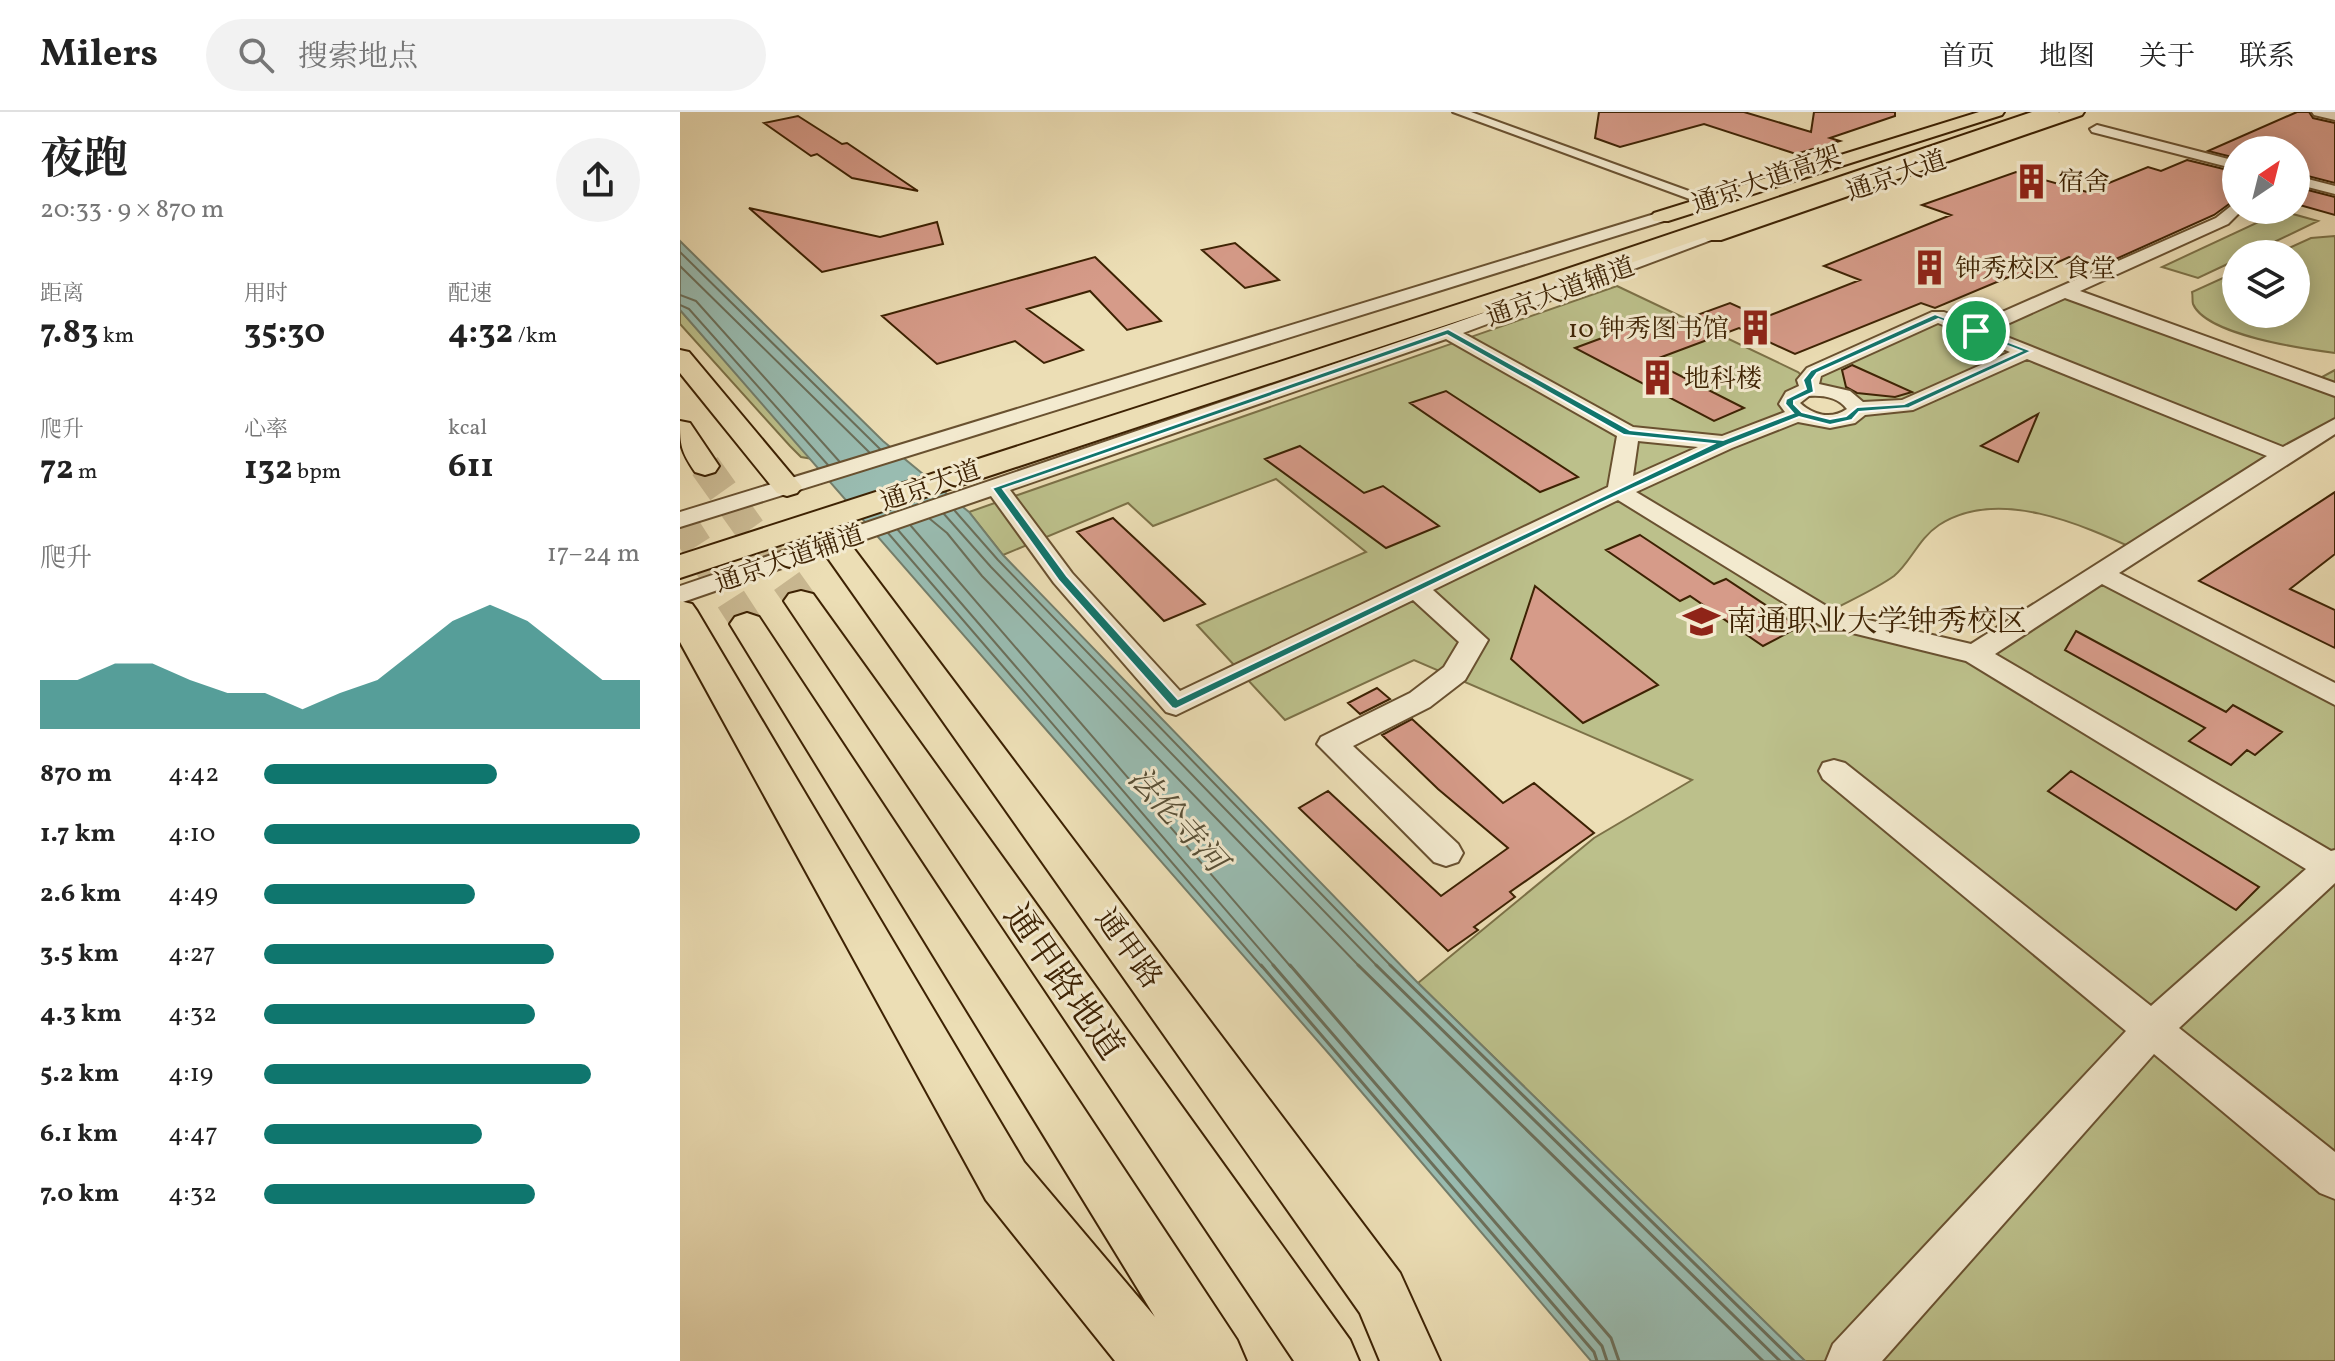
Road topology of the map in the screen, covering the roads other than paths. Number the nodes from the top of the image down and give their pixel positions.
1 (1459, 112) edge
2 (1996, 112) edge
3 (2024, 112) edge
4 (2050, 112) edge
5 (2076, 112) edge
6 (2318, 112) edge
7 (2335, 116) edge
8 (2097, 129) dead end
9 (2222, 161) edge
10 (1840, 179) junction
11 (2310, 184) edge
12 (2335, 190) edge
13 (1711, 202) junction
14 (1661, 217) junction
15 (2222, 221) edge
16 (1714, 236) junction
17 (1532, 280) junction
18 (2065, 292) junction
19 (1976, 331) junction
20 (1448, 332) junction
21 (2028, 351) junction
22 (680, 357) edge
23 (1811, 390) junction
24 (2335, 390) edge
25 (1857, 409) junction
26 (1799, 414) junction
27 (2335, 425) edge
28 (680, 429) edge
29 (1628, 433) junction
30 (1724, 443) junction
31 (2284, 455) junction
32 (705, 466) tunnel mouth
33 (962, 471) junction
34 (1619, 491) junction
35 (823, 510) junction
36 (680, 520) edge
37 (680, 543) edge
38 (680, 567) edge
39 (2102, 574) junction
40 (1415, 588) junction
41 (680, 595) edge
42 (801, 601) tunnel mouth
43 (680, 611) edge
44 (747, 624) tunnel mouth
45 (1975, 654) junction
46 (2335, 695) edge
47 (1834, 771) dead end
48 (1446, 853) dead end
49 (2333, 867) edge
50 (2152, 1029) junction
51 (2335, 1178) edge
52 (1153, 1361) edge
53 (1216, 1361) edge
54 (1329, 1361) edge
55 (1410, 1361) edge
56 (1850, 1361) edge

1 - 13 street
2 - 13 main road, 通京大道
3 - 10 highway, 通京大道高架
4 - 10 highway, 通京大道高架
5 - 16 main road, 通京大道
6 - 7 street
8 - 9 street
10 - 17 highway, 通京大道高架
11 - 12 street
13 - 14 main road, 通京大道
14 - 17 highway
14 - 33 street, 通京大道辅道
15 - 18 street
16 - 17 highway
16 - 20 street, 通京大道辅道
17 - 33 highway, 通京大道
18 - 19 street
18 - 24 street
19 - 21 street
19 - 23 street
20 - 29 street
20 - 33 street, 通京大道辅道
21 - 25 street
21 - 31 street
22 - 35 main road, 通甲路
23 - 25 street
23 - 26 street
25 - 26 street
26 - 30 street
27 - 31 street
28 - 32 main road
29 - 30 street
29 - 34 street
30 - 34 street
31 - 39 street
33 - 35 highway, 通京大道
33 - 35 street, 通京大道辅道
33 - 40 street
34 - 40 street
34 - 45 street
35 - 36 street, 通京大道辅道
35 - 37 highway, 通京大道
35 - 38 highway, 通京大道
35 - 41 street, 通京大道辅道
35 - 55 main road, 通甲路
39 - 45 street
39 - 46 street
40 - 48 street
42 - 54 main road, 通甲路地道
43 - 52 main road
44 - 53 main road
45 - 49 street
47 - 50 street
49 - 50 street
50 - 51 street
50 - 56 street

